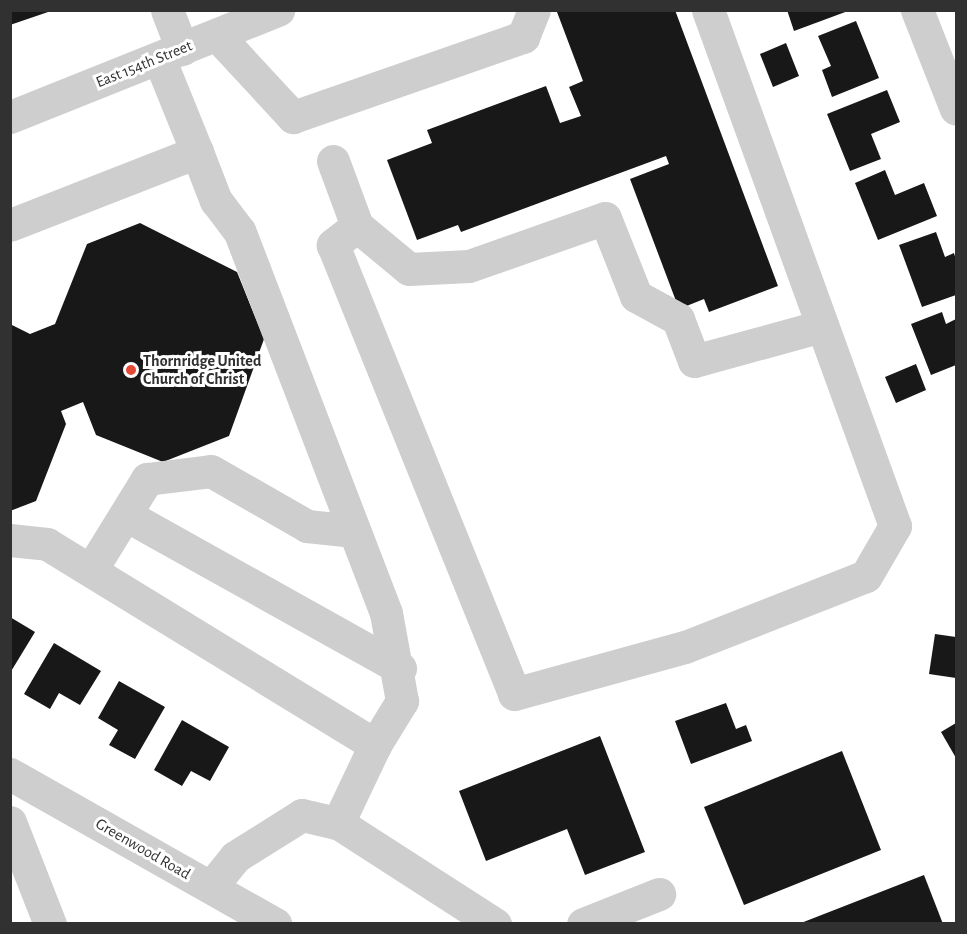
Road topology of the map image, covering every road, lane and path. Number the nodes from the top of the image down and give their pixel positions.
1 (167, 10) edge
2 (278, 10) edge
3 (534, 10) edge
4 (708, 10) edge
5 (917, 10) edge
6 (217, 35) junction
7 (170, 53) junction
8 (957, 109) edge
9 (10, 117) edge
10 (197, 152) junction
11 (333, 161) dead end
12 (13, 215) edge
13 (357, 226) junction
14 (822, 326) junction
15 (126, 514) junction
16 (354, 531) junction
17 (10, 540) edge
18 (91, 570) junction
19 (400, 668) junction
20 (375, 745) junction
21 (10, 774) edge
22 (10, 822) edge
23 (338, 823) junction
24 (211, 887) junction
25 (659, 894) dead end
26 (50, 924) edge
27 (275, 924) edge
28 (495, 924) edge
29 (583, 924) edge

1 - 7 street
2 - 6 street, East 154th Street
3 - 6 street
4 - 14 street
5 - 8 street
6 - 7 street, East 154th Street
7 - 9 street, East 154th Street
7 - 10 street
10 - 12 street
10 - 16 street
11 - 13 street
13 - 14 street
13 - 14 street
15 - 16 street
15 - 18 street
15 - 19 street
16 - 19 street
17 - 18 street
18 - 20 street
19 - 20 street
20 - 23 street
21 - 24 street, Greenwood Road
22 - 26 street
23 - 24 street
23 - 28 street
24 - 27 street, Greenwood Road
25 - 29 street

